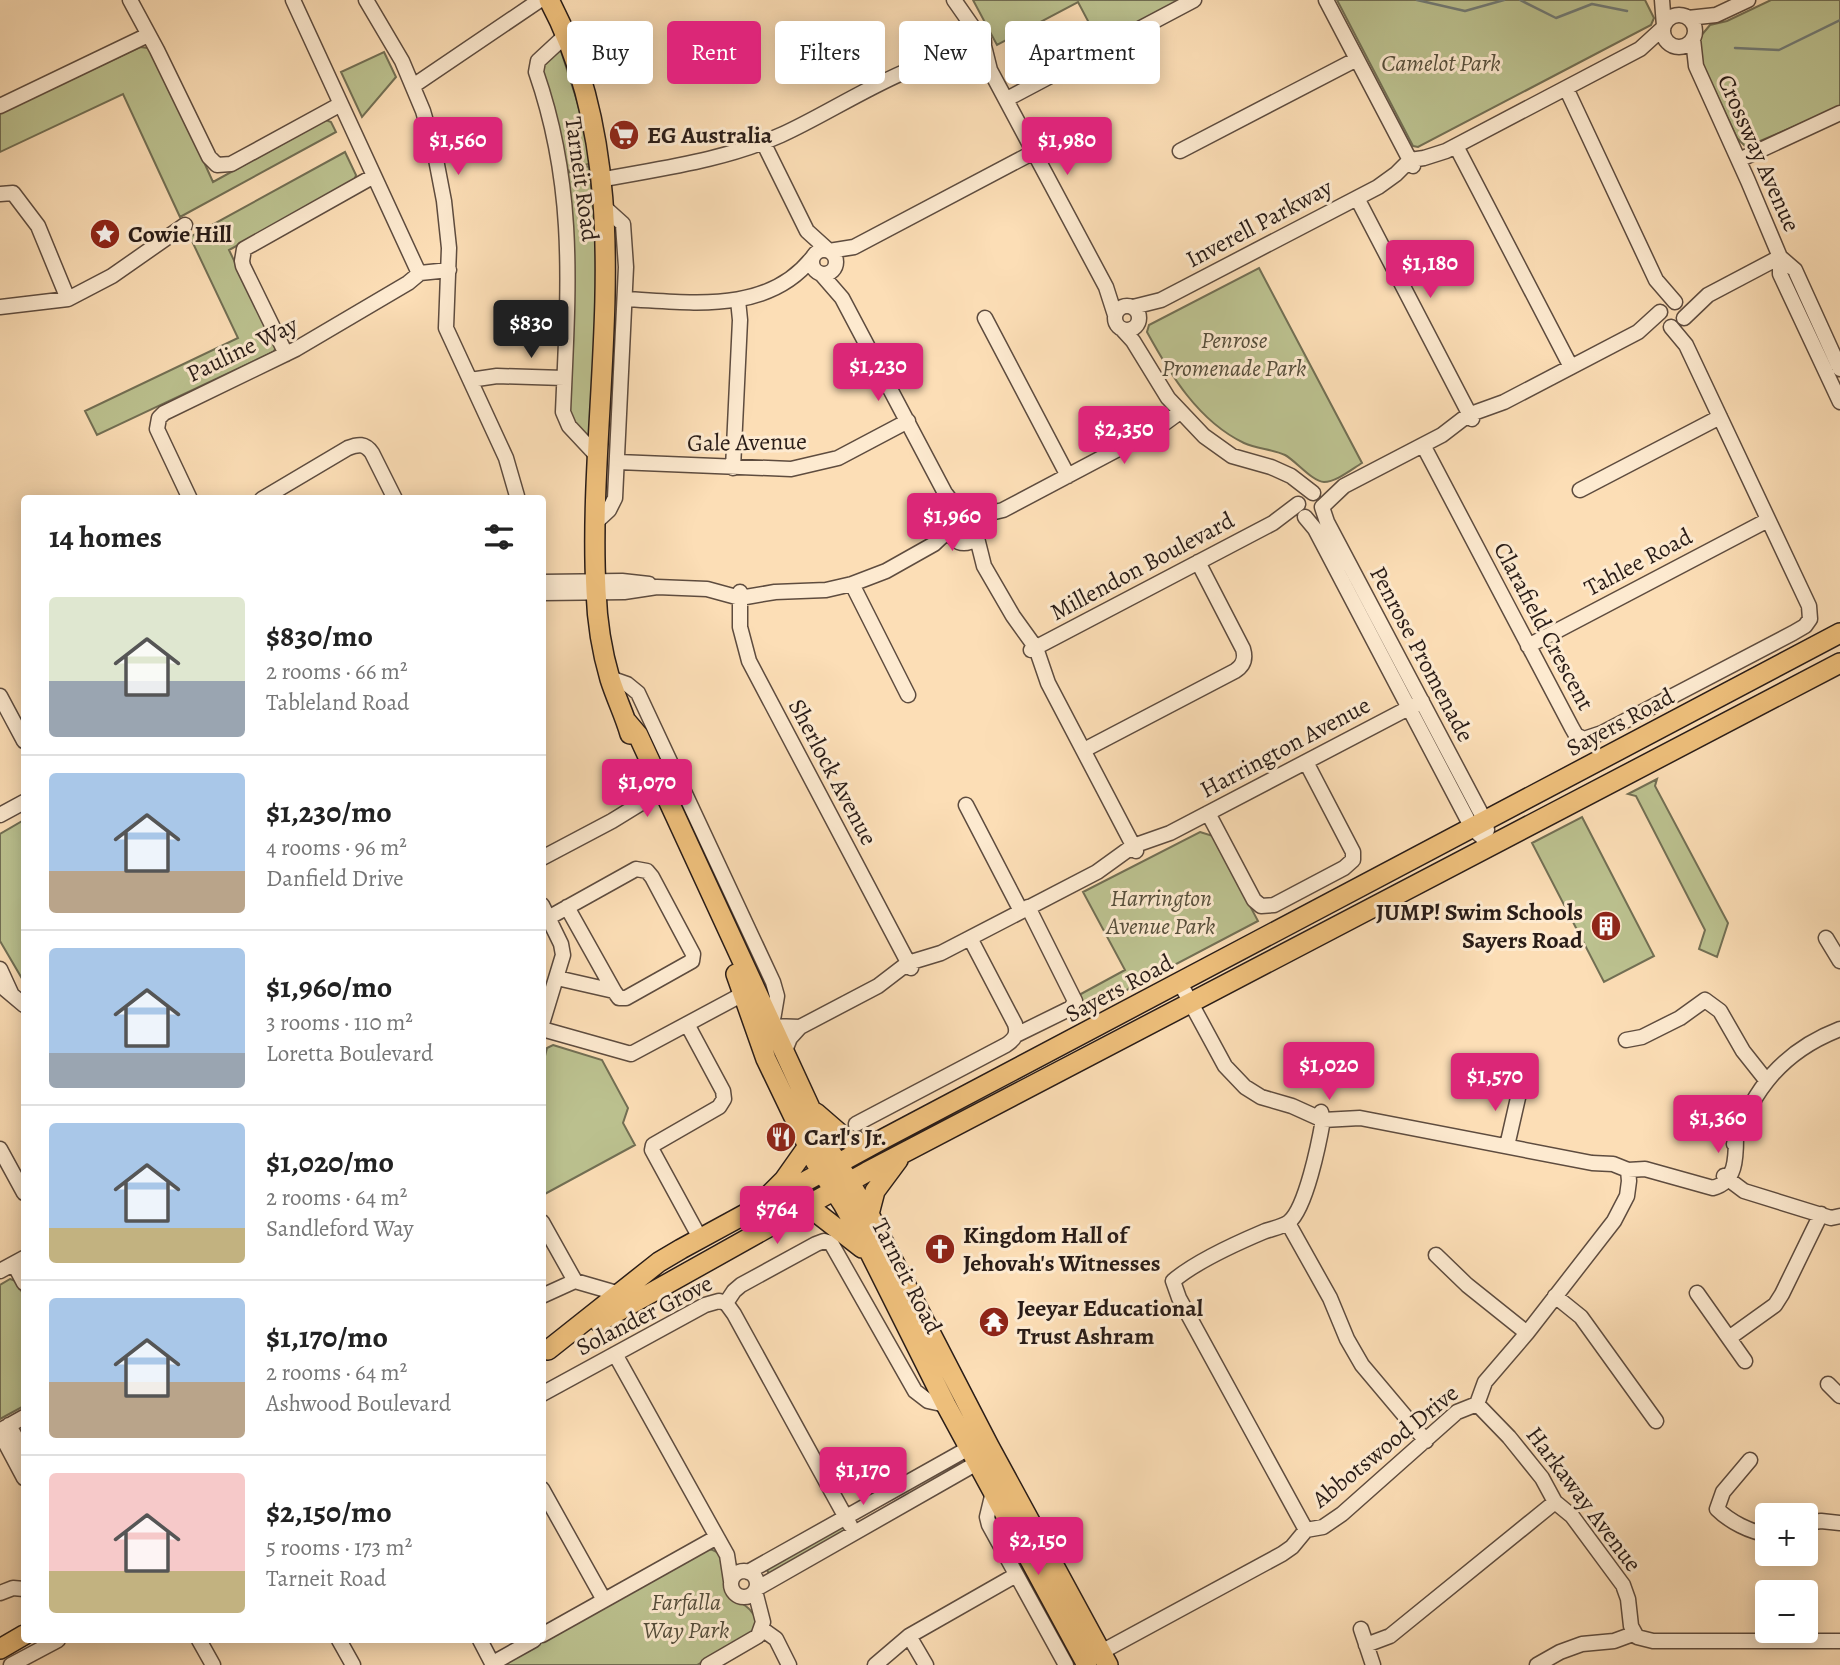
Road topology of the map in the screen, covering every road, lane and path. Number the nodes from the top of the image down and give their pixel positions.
1 (130, 0) edge
2 (293, 0) edge
3 (366, 0) edge
4 (527, 0) edge
5 (540, 0) edge
6 (549, 0) edge
7 (1194, 0) edge
8 (1326, 0) edge
9 (1665, 0) edge
10 (1748, 0) edge
11 (956, 4) edge
12 (1716, 15) junction
13 (1688, 17) junction
14 (968, 21) edge
15 (1664, 27) junction
16 (148, 36) junction
17 (565, 36) junction
18 (1693, 39) junction
19 (475, 43) junction
20 (1675, 46) junction
21 (1640, 50) junction
22 (1357, 59) junction
23 (1696, 66) junction
24 (991, 72) edge
25 (899, 76) edge
26 (413, 86) junction
27 (1566, 88) junction
28 (1007, 99) junction
29 (341, 104) junction
30 (0, 106) edge
31 (1840, 113) edge
32 (763, 142) junction
33 (1451, 149) junction
34 (1180, 151) dead end
35 (1034, 152) junction
36 (1739, 160) junction
37 (1411, 164) junction
38 (374, 176) junction
39 (600, 180) junction
40 (0, 194) edge
41 (1357, 198) junction
42 (603, 206) junction
43 (185, 225) dead end
44 (807, 231) junction
45 (854, 247) junction
46 (829, 251) junction
47 (1780, 257) junction
48 (813, 258) junction
49 (836, 266) junction
50 (449, 270) junction
51 (420, 273) junction
52 (822, 275) junction
53 (793, 278) junction
54 (1656, 280) junction
55 (1106, 287) junction
56 (1708, 295) junction
57 (842, 298) junction
58 (68, 299) junction
59 (625, 299) junction
60 (738, 300) junction
61 (1161, 300) junction
62 (1676, 303) junction
63 (1131, 306) junction
64 (0, 307) edge
65 (1660, 311) junction
66 (1115, 315) junction
67 (985, 318) dead end
68 (1139, 322) junction
69 (1677, 322) junction
70 (1122, 329) junction
71 (1638, 332) junction
72 (286, 354) junction
73 (1141, 354) junction
74 (1834, 359) edge
75 (1571, 367) junction
76 (564, 378) junction
77 (470, 380) junction
78 (1840, 402) edge
79 (1180, 412) junction
80 (1471, 417) junction
81 (1720, 417) junction
82 (908, 421) junction
83 (1423, 445) junction
84 (598, 457) junction
85 (618, 462) junction
86 (733, 467) junction
87 (1283, 473) junction
88 (1068, 476) junction
89 (1580, 490) dead end
90 (945, 493) junction
91 (188, 495) edge
92 (270, 495) edge
93 (394, 495) edge
94 (517, 495) edge
95 (1318, 500) junction
96 (1003, 510) junction
97 (1301, 510) junction
98 (968, 518) junction
99 (1769, 520) junction
100 (596, 522) junction
101 (952, 526) junction
102 (976, 533) junction
103 (962, 542) junction
104 (924, 551) junction
105 (1198, 562) junction
106 (984, 566) junction
107 (546, 582) edge
108 (852, 584) junction
109 (596, 587) junction
110 (546, 593) edge
111 (740, 594) junction
112 (1840, 633) edge
113 (1528, 646) junction
114 (1033, 649) junction
115 (1840, 663) edge
116 (610, 678) junction
117 (908, 695) dead end
118 (0, 696) edge
119 (1415, 704) junction
120 (21, 735) edge
121 (1084, 750) junction
122 (1306, 762) junction
123 (661, 796) junction
124 (21, 804) edge
125 (966, 805) dead end
126 (1208, 813) junction
127 (0, 815) edge
128 (1479, 825) junction
129 (1491, 845) junction
130 (1135, 848) junction
131 (546, 857) edge
132 (706, 885) junction
133 (567, 907) junction
134 (1024, 909) junction
135 (546, 911) edge
136 (546, 913) edge
137 (970, 938) junction
138 (1826, 938) dead end
139 (1840, 961) edge
140 (909, 966) junction
141 (0, 969) edge
142 (557, 978) junction
143 (1181, 983) junction
144 (6, 989) edge
145 (614, 991) junction
146 (743, 994) junction
147 (21, 1002) edge
148 (1191, 1002) junction
149 (546, 1014) edge
150 (687, 1024) junction
151 (772, 1026) junction
152 (800, 1027) junction
153 (546, 1028) edge
154 (1840, 1029) edge
155 (1016, 1035) junction
156 (1626, 1040) dead end
157 (784, 1053) junction
158 (1766, 1080) junction
159 (1520, 1089) dead end
160 (888, 1107) junction
161 (810, 1108) junction
162 (1320, 1117) junction
163 (856, 1124) dead end
164 (878, 1141) junction
165 (808, 1146) junction
166 (1507, 1146) junction
167 (0, 1150) edge
168 (903, 1153) junction
169 (829, 1168) junction
170 (1628, 1175) junction
171 (1726, 1178) junction
172 (842, 1186) junction
173 (21, 1188) edge
174 (757, 1207) junction
175 (798, 1211) junction
176 (869, 1214) junction
177 (1821, 1214) junction
178 (1840, 1216) edge
179 (1288, 1223) junction
180 (546, 1229) edge
181 (700, 1238) junction
182 (871, 1255) junction
183 (1436, 1255) dead end
184 (19, 1261) edge
185 (0, 1271) edge
186 (575, 1281) junction
187 (1697, 1293) dead end
188 (546, 1294) edge
189 (620, 1294) junction
190 (1555, 1296) junction
191 (726, 1303) junction
192 (1527, 1333) junction
193 (1729, 1338) junction
194 (546, 1350) edge
195 (546, 1350) edge
196 (615, 1354) junction
197 (1745, 1361) dead end
198 (1828, 1384) dead end
199 (546, 1392) edge
200 (1840, 1396) edge
201 (1477, 1404) junction
202 (946, 1405) junction
203 (21, 1419) edge
204 (1656, 1421) dead end
205 (3, 1430) edge
206 (1426, 1441) junction
207 (989, 1446) junction
208 (21, 1450) edge
209 (973, 1456) junction
210 (1751, 1460) dead end
211 (21, 1471) edge
212 (993, 1492) junction
213 (546, 1496) edge
214 (1555, 1502) junction
215 (845, 1517) junction
216 (1818, 1521) edge
217 (1840, 1523) edge
218 (1306, 1530) junction
219 (1755, 1530) edge
220 (854, 1533) junction
221 (717, 1537) junction
222 (727, 1555) junction
223 (748, 1572) junction
224 (1016, 1575) junction
225 (731, 1581) junction
226 (21, 1589) edge
227 (756, 1590) junction
228 (0, 1593) edge
229 (738, 1597) junction
230 (604, 1600) junction
231 (760, 1627) junction
232 (1361, 1629) dead end
233 (546, 1633) edge
234 (1633, 1634) junction
235 (21, 1636) edge
236 (909, 1636) junction
237 (1840, 1641) edge
238 (52, 1643) edge
239 (201, 1643) edge
240 (341, 1643) edge
241 (482, 1643) edge
242 (529, 1643) edge
243 (1366, 1645) junction
244 (0, 1649) edge
245 (1090, 1661) edge
246 (493, 1664) edge
247 (11, 1665) edge
248 (213, 1665) edge
249 (353, 1665) edge
250 (708, 1665) edge
251 (789, 1665) edge
252 (875, 1665) edge
253 (926, 1665) edge
254 (1373, 1665) edge
255 (1537, 1665) edge

1 - 16 street
2 - 29 street
3 - 26 street
4 - 19 street
5 - 19 street
6 - 17 main road, Tarneit Road
7 - 28 street
8 - 22 street
9 - 13 street
9 - 15 street
10 - 12 street
11 - 14 street
12 - 13 street
12 - 18 street
13 - 15 street
13 - 18 street
15 - 20 street
15 - 21 street, Inverell Parkway
16 - 29 street
16 - 30 street
17 - 39 main road, Tarneit Road
17 - 76 street, Tarneit Road
18 - 20 street
18 - 23 street, Crossway Avenue
19 - 26 street
20 - 21 street, Inverell Parkway
20 - 23 street, Crossway Avenue
21 - 27 street, Inverell Parkway
22 - 34 street
22 - 37 street
23 - 36 street, Crossway Avenue
24 - 28 street
25 - 32 street
26 - 50 street
27 - 33 street, Inverell Parkway
27 - 54 street
28 - 35 street
29 - 38 street
31 - 36 street
32 - 39 street
32 - 44 street
33 - 37 street, Inverell Parkway
33 - 75 street
35 - 45 street
35 - 55 street
36 - 47 street, Crossway Avenue
37 - 41 street, Inverell Parkway
38 - 51 street
38 - 72 street
39 - 42 main road, Tarneit Road
40 - 58 street
41 - 61 street, Inverell Parkway
41 - 80 street
42 - 59 street, Tarneit Road
42 - 84 main road, Tarneit Road
43 - 58 street
44 - 46 street
44 - 48 street
45 - 46 street
45 - 49 street
46 - 48 street
46 - 49 street
47 - 56 street
47 - 74 street, Crossway Avenue
48 - 52 street
48 - 53 street
49 - 52 street
49 - 57 street
50 - 51 street
50 - 77 street
51 - 72 street, Pauline Way
52 - 53 street
52 - 57 street
53 - 60 street
54 - 62 street
54 - 65 street
55 - 63 street
55 - 66 street
56 - 62 street
56 - 69 street
57 - 82 street
58 - 64 street
59 - 60 street
59 - 85 street, Tarneit Road
60 - 86 street
61 - 63 street, Inverell Parkway
61 - 68 street, Inverell Parkway
62 - 65 street
62 - 69 street
63 - 66 street
63 - 68 street
65 - 69 street
65 - 71 street
66 - 70 street
67 - 88 street
68 - 70 street
68 - 73 street
69 - 71 street
69 - 81 street, Clarafield Crescent
70 - 73 street
71 - 75 street
72 - 91 street, Pauline Way
73 - 79 street
74 - 78 street, Crossway Avenue
75 - 80 street
76 - 77 street
76 - 84 street, Tarneit Road
77 - 94 street
79 - 87 street
79 - 88 street
80 - 83 street
81 - 89 street
81 - 99 street, Clarafield Crescent
82 - 86 street, Gale Avenue
82 - 90 street
83 - 95 street
83 - 113 street, Clarafield Crescent
84 - 100 main road, Tarneit Road
85 - 86 street, Gale Avenue
85 - 100 street, Tarneit Road
87 - 95 street
87 - 97 street, Penrose Promenade
88 - 96 street
90 - 98 street
90 - 101 street
92 - 93 street
95 - 97 street
95 - 97 street
95 - 119 street, Penrose Promenade
96 - 98 street
96 - 102 street
97 - 105 street, Millendon Boulevard
97 - 119 street, Penrose Promenade
98 - 101 street
98 - 102 street
99 - 113 street, Tahlee Road
99 - 113 street, Clarafield Crescent
100 - 109 main road, Tarneit Road
101 - 103 street
101 - 104 street
102 - 103 street
102 - 106 street
103 - 104 street
103 - 106 street
104 - 108 street
105 - 114 street, Millendon Boulevard
105 - 121 street
106 - 114 street
107 - 109 street
108 - 111 street
108 - 117 street
109 - 110 street
109 - 111 street
109 - 116 main road, Tarneit Road
111 - 140 street, Sherlock Avenue
112 - 128 main road, Sayers Road
114 - 121 street
115 - 129 main road, Sayers Road
116 - 123 main road, Tarneit Road
116 - 151 street
118 - 120 street
119 - 122 street, Harrington Avenue
119 - 128 street, Penrose Promenade
121 - 130 street
122 - 126 street, Harrington Avenue
122 - 126 street
123 - 131 street
123 - 132 main road, Tarneit Road
124 - 127 street
125 - 134 street
126 - 130 street, Harrington Avenue
128 - 129 street, Penrose Promenade
128 - 143 main road, Sayers Road
129 - 148 main road, Sayers Road
130 - 134 street, Harrington Avenue
132 - 146 main road, Tarneit Road
132 - 151 main road, Tarneit Road
133 - 135 street
133 - 145 street
133 - 145 street
134 - 137 street, Harrington Avenue
134 - 155 street
136 - 142 street
137 - 140 street, Harrington Avenue
137 - 155 street
138 - 139 street
140 - 152 street, Harrington Avenue
141 - 144 street
142 - 145 street
142 - 149 street
143 - 148 street
143 - 164 main road, Sayers Road
144 - 147 street
146 - 150 street
146 - 165 main road, Tarneit Road
148 - 162 street
148 - 168 main road, Sayers Road
150 - 153 street
150 - 181 street
151 - 152 street, Harrington Avenue
151 - 157 main road, Tarneit Road
152 - 157 street
154 - 158 street
155 - 160 street
156 - 158 street
157 - 161 main road, Tarneit Road
158 - 171 street
159 - 166 street
160 - 163 street
160 - 164 street
161 - 164 main road
161 - 169 main road, Tarneit Road
162 - 166 street
162 - 179 street
164 - 169 main road, Sayers Road
165 - 169 main road, Tarneit Road
165 - 174 main road
166 - 170 street
167 - 173 street
168 - 172 main road, Sayers Road
168 - 176 main road
169 - 172 main road, Tarneit Road
169 - 174 main road, Sayers Road
170 - 171 street
170 - 190 street, Abbotswood Drive
171 - 177 street
172 - 175 main road, Sayers Road
172 - 176 main road, Tarneit Road
172 - 182 main road, Tarneit Road
174 - 181 main road, Sayers Road
175 - 182 main road
175 - 194 main road, Sayers Road
176 - 207 main road, Tarneit Road
177 - 178 street
177 - 193 street
179 - 206 street
179 - 218 street
180 - 186 street
181 - 189 main road, Sayers Road
182 - 202 main road, Tarneit Road
183 - 192 street
184 - 185 street
186 - 188 street
186 - 189 street
187 - 193 street
189 - 195 main road, Sayers Road
190 - 192 street, Abbotswood Drive
190 - 204 street
191 - 196 street, Solander Grove
191 - 202 street, Solander Grove
191 - 215 street
192 - 201 street, Abbotswood Drive
193 - 197 street
196 - 199 street, Solander Grove
196 - 221 street
198 - 200 street
201 - 206 street, Abbotswood Drive
201 - 214 street, Harkaway Avenue
202 - 209 main road, Tarneit Road
203 - 205 street
205 - 208 street
205 - 211 street
206 - 218 street, Abbotswood Drive
207 - 209 street
207 - 245 main road, Tarneit Road
209 - 212 main road, Tarneit Road
209 - 215 street
209 - 220 street
210 - 219 street
212 - 224 street
212 - 245 main road, Tarneit Road
213 - 230 street
214 - 234 street, Harkaway Avenue
214 - 243 street
215 - 220 street
215 - 223 street
216 - 217 street
218 - 245 street, Abbotswood Drive
220 - 227 street
221 - 222 street
221 - 230 street
222 - 223 street
222 - 225 street
223 - 225 street
223 - 227 street
224 - 236 street
224 - 245 street
225 - 229 street
226 - 228 street
227 - 229 street
227 - 231 street
229 - 231 street
230 - 233 street
231 - 250 street
231 - 251 street
232 - 243 street
234 - 237 street
234 - 255 street
235 - 244 main road
236 - 252 street
236 - 253 street
238 - 247 street
239 - 248 street
240 - 249 street
241 - 246 street
242 - 246 street
243 - 254 street

